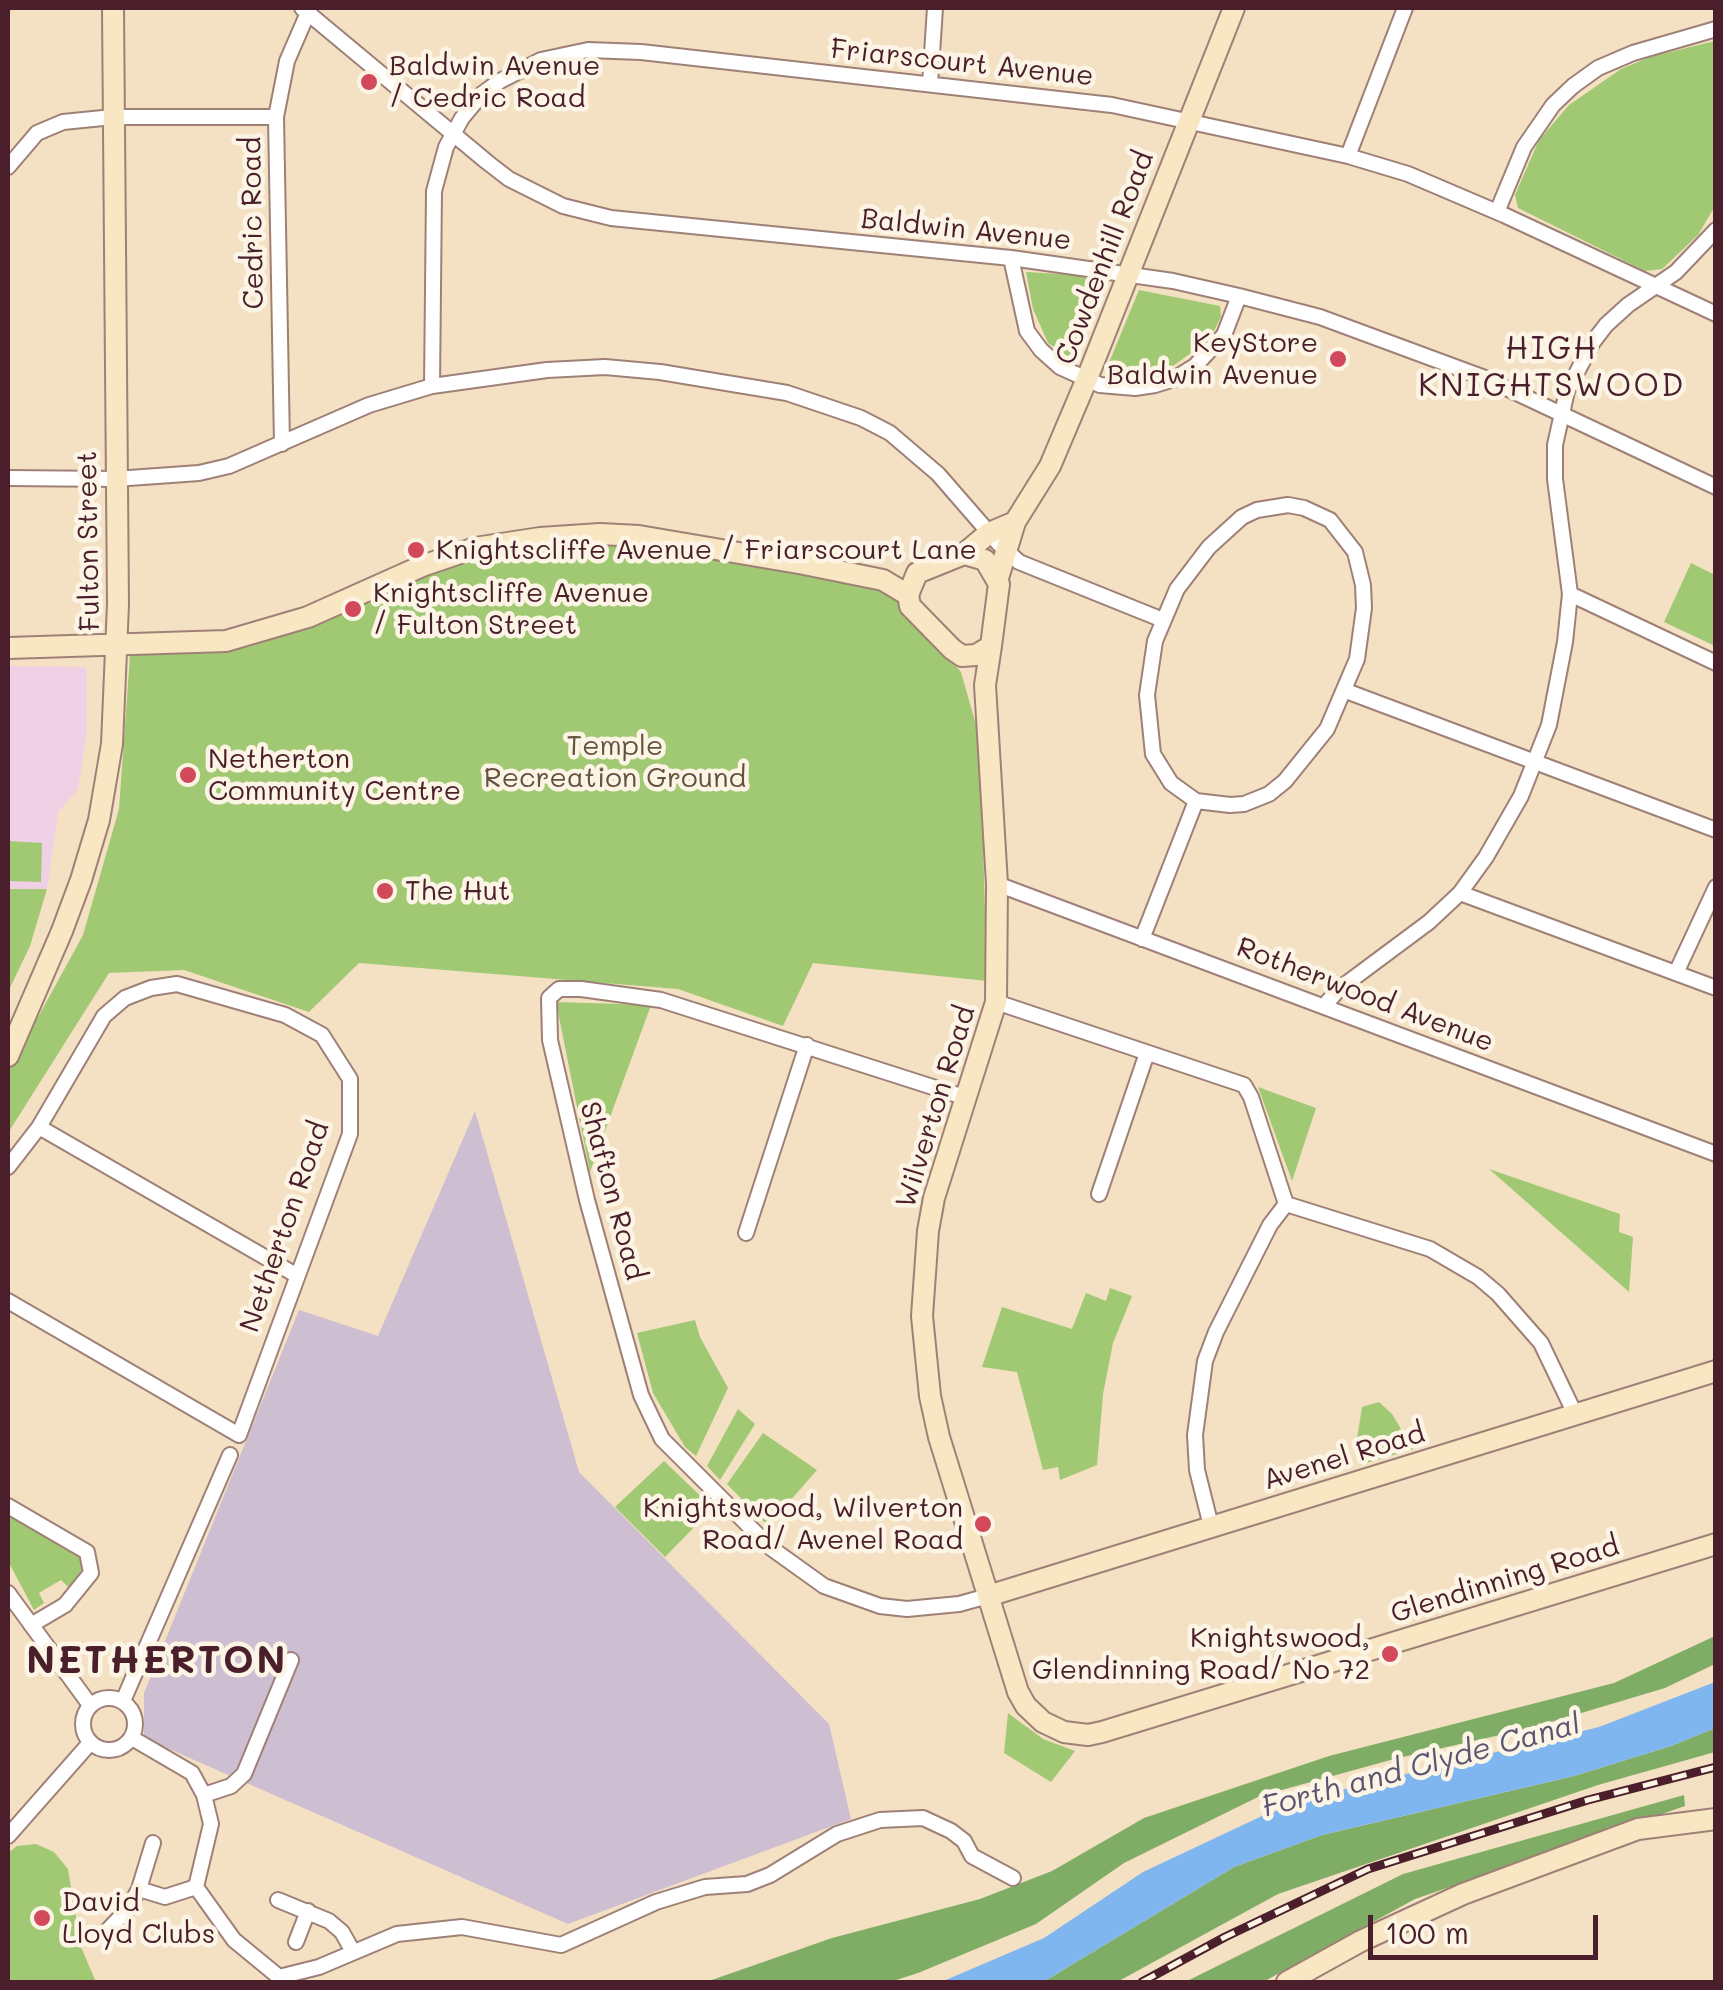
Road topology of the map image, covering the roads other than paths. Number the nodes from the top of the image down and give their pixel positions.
1 (113, 8) edge
2 (935, 8) edge
3 (1234, 8) edge
4 (1406, 8) edge
5 (306, 9) edge
6 (1716, 29) edge
7 (930, 84) junction
8 (113, 117) junction
9 (276, 117) junction
10 (1190, 119) junction
11 (452, 135) junction
12 (1348, 156) junction
13 (8, 167) edge
14 (1497, 212) junction
15 (1716, 230) edge
16 (1011, 258) junction
17 (1128, 275) junction
18 (1655, 285) junction
19 (1238, 296) junction
20 (1716, 314) edge
21 (1086, 380) junction
22 (432, 386) junction
23 (1560, 413) junction
24 (282, 444) junction
25 (8, 478) edge
26 (115, 479) junction
27 (1716, 486) edge
28 (998, 544) junction
29 (964, 554) junction
30 (917, 573) junction
31 (998, 578) junction
32 (883, 580) junction
33 (1570, 594) junction
34 (908, 595) junction
35 (1163, 620) junction
36 (991, 646) junction
37 (117, 647) junction
38 (8, 648) edge
39 (962, 656) junction
40 (1716, 663) edge
41 (985, 685) junction
42 (1346, 690) junction
43 (1535, 762) junction
44 (1196, 801) junction
45 (1716, 830) edge
46 (997, 884) junction
47 (1716, 886) edge
48 (1460, 892) junction
49 (1142, 939) junction
50 (1676, 973) junction
51 (1716, 988) edge
52 (996, 1002) junction
53 (1324, 1006) junction
54 (807, 1046) junction
55 (1147, 1053) junction
56 (8, 1056) edge
57 (967, 1098) junction
58 (38, 1127) junction
59 (1716, 1154) edge
60 (8, 1166) edge
61 (1099, 1194) dead end
62 (1286, 1204) junction
63 (746, 1233) dead end
64 (296, 1275) junction
65 (8, 1301) edge
66 (1716, 1371) edge
67 (1575, 1414) junction
68 (230, 1455) dead end
69 (8, 1506) edge
70 (1210, 1526) junction
71 (1716, 1544) edge
72 (8, 1592) edge
73 (988, 1596) junction
74 (31, 1625) junction
75 (291, 1660) dead end
76 (122, 1701) junction
77 (90, 1705) junction
78 (132, 1738) junction
79 (90, 1743) junction
80 (204, 1795) junction
81 (1716, 1819) edge
82 (8, 1836) edge
83 (154, 1843) dead end
84 (1013, 1878) dead end
85 (196, 1887) junction
86 (140, 1889) junction
87 (278, 1900) dead end
88 (308, 1911) junction
89 (104, 1934) dead end
90 (296, 1942) dead end
91 (352, 1950) junction
92 (278, 1980) edge
93 (1287, 1982) edge

1 - 8 street, Fulton Street
2 - 7 street
3 - 10 street, Cowdenhill Road
4 - 12 street
5 - 9 street, Cedric Road
5 - 11 street, Baldwin Avenue
6 - 14 street
7 - 10 street, Friarscourt Avenue
7 - 11 street, Friarscourt Avenue
8 - 9 street
8 - 13 street
8 - 26 street, Fulton Street
9 - 24 street, Cedric Road
10 - 12 street, Friarscourt Avenue
10 - 17 street, Cowdenhill Road
11 - 16 street, Baldwin Avenue
11 - 22 street, Friarscourt Avenue
12 - 14 street, Friarscourt Avenue
14 - 18 street, Friarscourt Avenue
15 - 18 street
16 - 17 street, Baldwin Avenue
16 - 21 street
17 - 19 street, Baldwin Avenue
17 - 21 street, Cowdenhill Road
18 - 20 street, Friarscourt Avenue
18 - 23 street
19 - 21 street
19 - 23 street, Baldwin Avenue
21 - 28 street, Cowdenhill Road
22 - 24 street
22 - 28 street
23 - 27 street, Baldwin Avenue
23 - 33 street
24 - 26 street
25 - 26 street
26 - 37 street, Fulton Street
28 - 29 street, Cowdenhill Road
28 - 31 street
28 - 35 street
29 - 30 street
29 - 31 street
30 - 32 street
30 - 34 street
31 - 36 street
32 - 34 street
32 - 37 street
33 - 40 street
33 - 43 street
34 - 39 street
35 - 42 street
35 - 44 street
36 - 39 street
36 - 41 street, Wilverton Road
37 - 38 street
37 - 56 street, Fulton Street
39 - 41 street
41 - 46 street, Wilverton Road
42 - 43 street
42 - 44 street
43 - 45 street
43 - 48 street
44 - 49 street
46 - 49 street, Rotherwood Avenue
46 - 52 street, Wilverton Road
47 - 50 street
48 - 50 street
48 - 53 street
49 - 53 street, Rotherwood Avenue
50 - 51 street
52 - 55 street
52 - 57 street, Wilverton Road
53 - 59 street, Rotherwood Avenue
54 - 57 street, Shafton Road
54 - 63 street
54 - 73 street, Shafton Road
55 - 61 street
55 - 62 street
57 - 73 street, Wilverton Road
58 - 60 street, Netherton Road
58 - 64 street
58 - 64 street, Netherton Road
62 - 67 street
62 - 70 street
64 - 65 street, Netherton Road
66 - 67 street, Avenel Road
67 - 70 street, Avenel Road
68 - 76 street
69 - 74 street
70 - 73 street, Avenel Road
71 - 73 street, Glendinning Road
72 - 74 street
74 - 77 street
75 - 80 street
76 - 77 street
76 - 78 street
77 - 79 street
78 - 79 street
78 - 80 street
79 - 82 street
80 - 85 street
81 - 93 street
83 - 86 street
84 - 91 street
85 - 86 street
85 - 92 street
86 - 89 street
87 - 88 street
88 - 90 street
88 - 91 street
91 - 92 street

